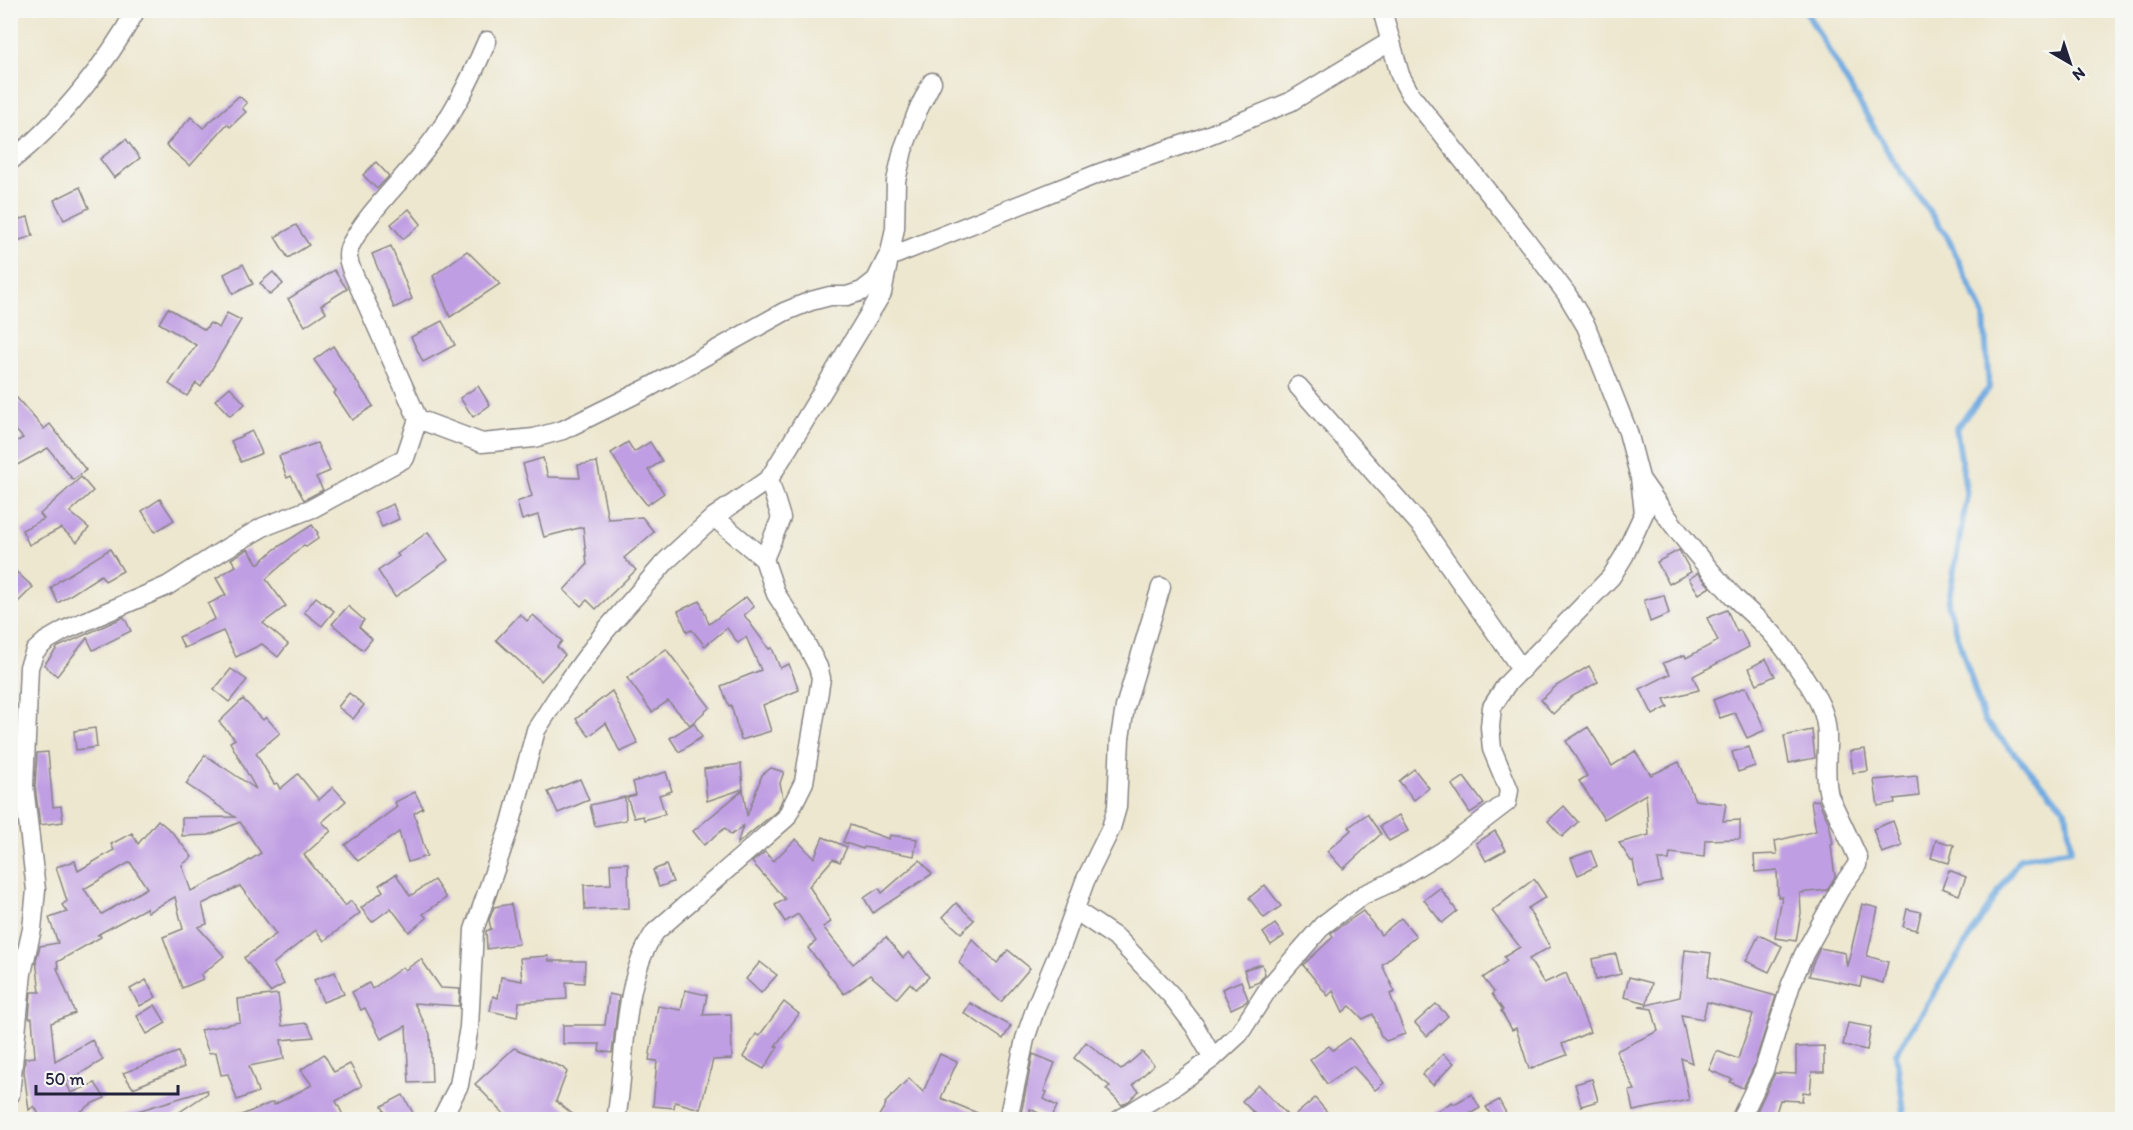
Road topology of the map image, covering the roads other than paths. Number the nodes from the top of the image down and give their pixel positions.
1 (136, 10) edge
2 (1382, 10) edge
3 (487, 41) dead end
4 (1391, 41) junction
5 (932, 82) dead end
6 (10, 161) edge
7 (887, 258) junction
8 (1298, 386) dead end
9 (418, 419) junction
10 (1640, 478) junction
11 (768, 479) junction
12 (714, 517) junction
13 (764, 559) junction
14 (1161, 587) dead end
15 (1522, 669) junction
16 (1075, 910) junction
17 (1213, 1058) junction
18 (10, 1095) edge
19 (441, 1119) edge
20 (616, 1119) edge
21 (1008, 1119) edge
22 (1119, 1119) edge
23 (1740, 1119) edge

1 - 6 street
2 - 4 street
3 - 9 street
4 - 7 street
4 - 10 street
5 - 7 street
7 - 9 street
7 - 11 street
8 - 15 street
9 - 18 street
10 - 15 street
10 - 23 street
11 - 12 street
11 - 13 street
12 - 13 street
12 - 19 street
13 - 20 street
14 - 16 street
15 - 17 street
16 - 17 street
16 - 21 street
17 - 22 street

